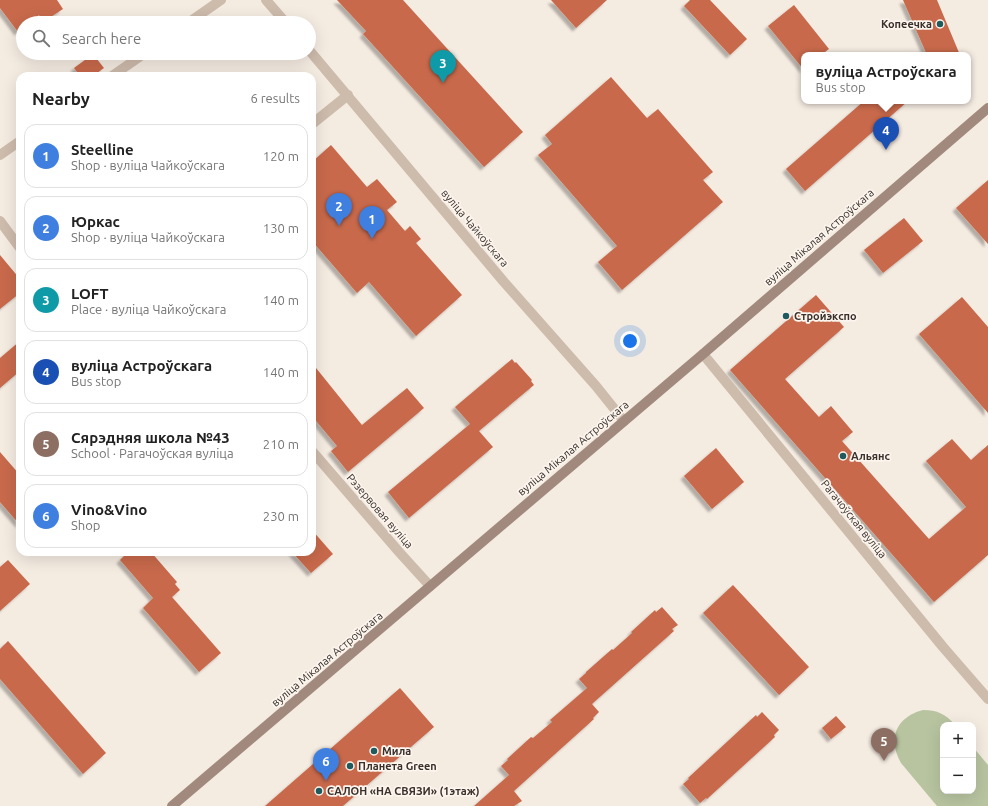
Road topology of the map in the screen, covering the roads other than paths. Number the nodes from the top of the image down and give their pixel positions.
1 (221, 0) edge
2 (266, 0) edge
3 (198, 16) edge
4 (280, 16) edge
5 (316, 58) edge
6 (135, 60) edge
7 (118, 72) edge
8 (348, 95) junction
9 (988, 108) edge
10 (316, 121) edge
11 (16, 143) edge
12 (0, 154) edge
13 (0, 221) edge
14 (16, 243) edge
15 (703, 354) junction
16 (624, 420) junction
17 (316, 456) edge
18 (430, 586) junction
19 (988, 699) edge
20 (172, 806) edge

1 - 3 street
2 - 4 street
5 - 8 street, вуліца Чайкоўскага
6 - 7 street
8 - 10 street
8 - 16 street, вуліца Чайкоўскага
9 - 15 main road, вуліца Мікалая Астроўскага
11 - 12 street
13 - 14 street
15 - 16 main road, вуліца Мікалая Астроўскага
15 - 19 street, Рагачоўская вуліца
16 - 18 main road, вуліца Мікалая Астроўскага
17 - 18 street, Рэзервовая вуліца
18 - 20 main road, вуліца Мікалая Астроўскага

